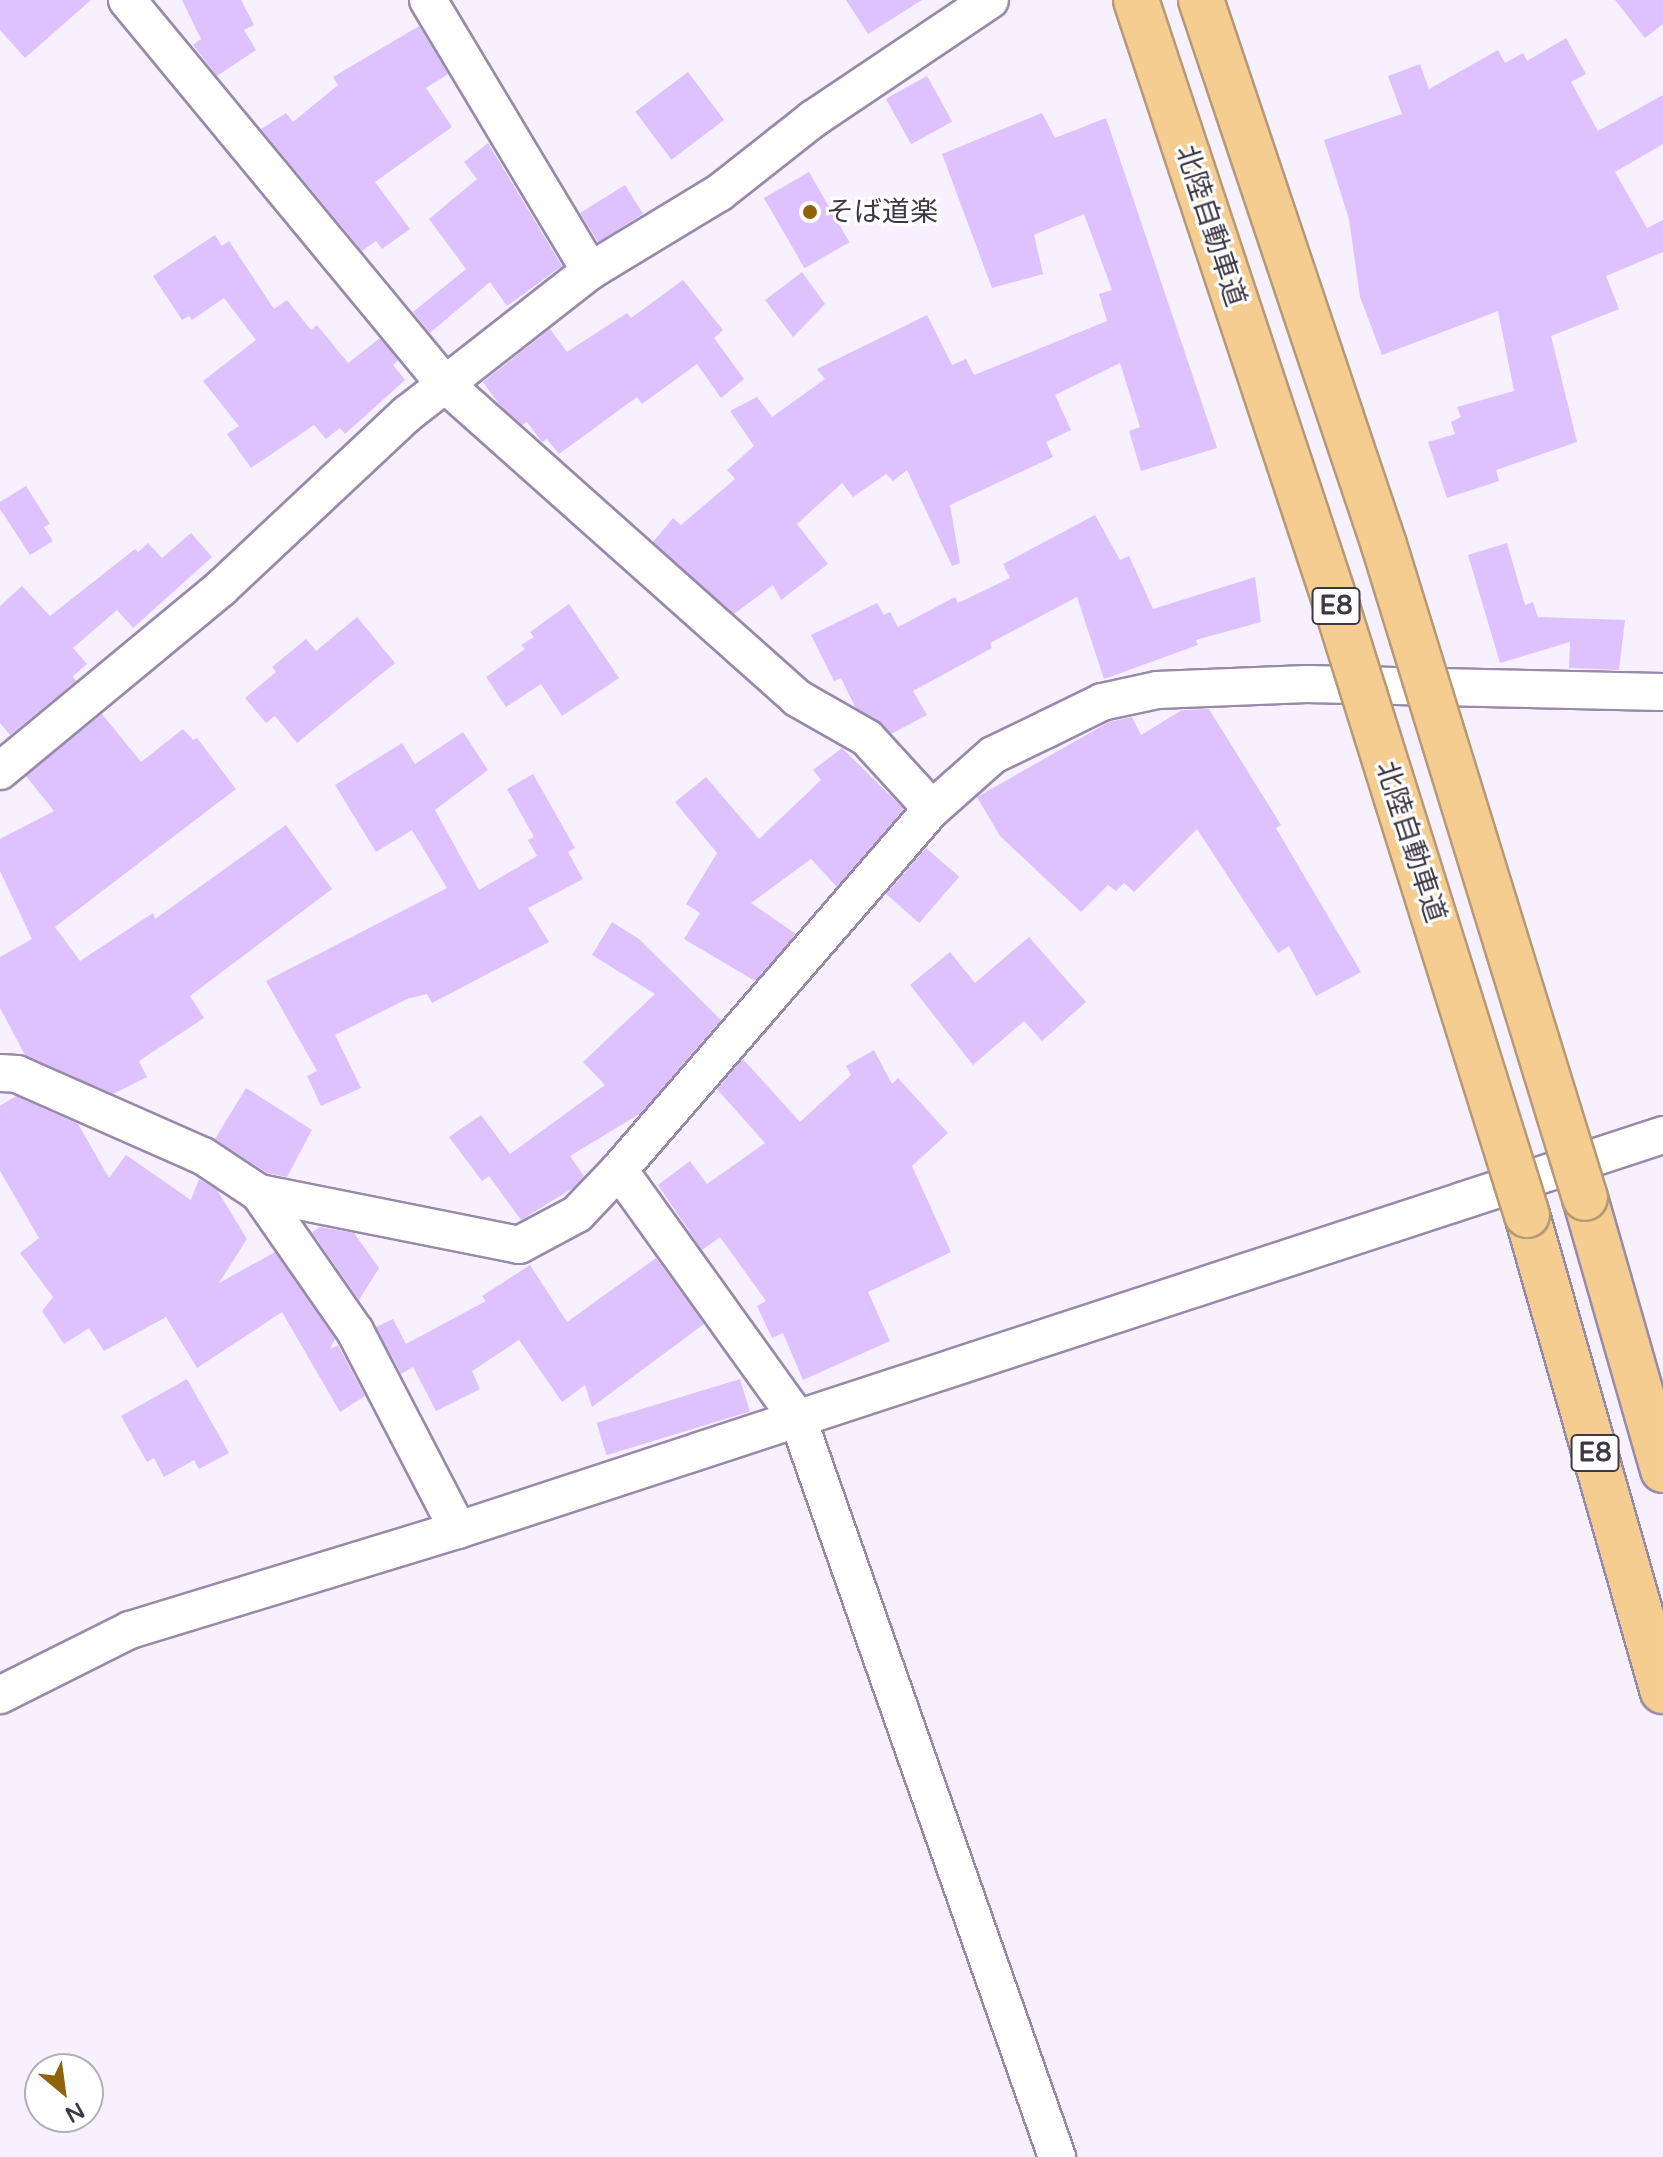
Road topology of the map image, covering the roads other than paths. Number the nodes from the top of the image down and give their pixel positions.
1 (127, 0) edge
2 (428, 0) edge
3 (990, 0) edge
4 (1136, 0) edge
5 (1201, 0) edge
6 (590, 271) junction
7 (446, 385) junction
8 (1663, 692) edge
9 (0, 771) edge
10 (932, 809) junction
11 (0, 1073) edge
12 (1663, 1135) edge
13 (619, 1170) junction
14 (259, 1193) junction
15 (798, 1419) junction
16 (1663, 1470) edge
17 (458, 1530) junction
18 (1663, 1691) edge
19 (0, 1695) edge
20 (1057, 2157) edge

1 - 7 street
2 - 6 street
3 - 6 street
4 - 18 highway, 北陸自動車道 / E8, bridge
5 - 16 highway, E8, bridge
6 - 7 street
7 - 9 street
7 - 10 street
8 - 10 street
10 - 13 street
11 - 14 street
12 - 15 street
13 - 14 street
13 - 15 street
14 - 17 street
15 - 17 street
15 - 20 street
17 - 19 street

